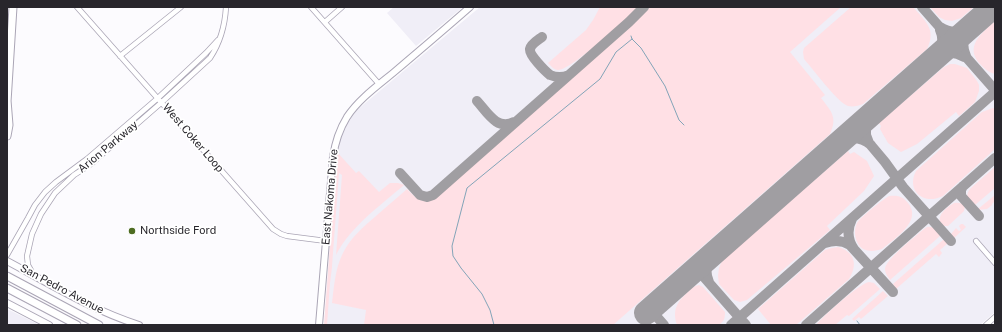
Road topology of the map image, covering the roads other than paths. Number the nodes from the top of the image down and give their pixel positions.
1 (13, 7) edge
2 (77, 7) edge
3 (181, 7) edge
4 (226, 7) edge
5 (312, 7) edge
6 (342, 7) edge
7 (470, 7) edge
8 (325, 22) junction
9 (220, 37) junction
10 (120, 56) junction
11 (379, 84) junction
12 (158, 98) junction
13 (7, 101) edge
14 (162, 102) junction
15 (7, 136) edge
16 (96, 151) junction
17 (100, 156) junction
18 (33, 209) junction
19 (41, 214) junction
20 (326, 241) junction
21 (976, 241) dead end
22 (7, 255) edge
23 (7, 261) edge
24 (995, 263) edge
25 (32, 274) junction
26 (7, 276) edge
27 (7, 288) edge
28 (7, 303) edge
29 (995, 317) edge
30 (49, 325) edge
31 (77, 325) edge
32 (99, 325) edge
33 (139, 325) edge
34 (320, 325) edge
35 (986, 325) edge

1 - 13 highway
2 - 10 street, West Coker Loop
3 - 10 street
4 - 9 street, Arion Parkway
5 - 8 street
6 - 8 street
7 - 11 main road, East Nakoma Drive
8 - 11 street
9 - 12 street, Arion Parkway
9 - 14 street, Arion Parkway
10 - 12 street, West Coker Loop
11 - 20 main road, East Nakoma Drive
12 - 14 street, West Coker Loop
12 - 16 street, Arion Parkway
13 - 15 highway
14 - 17 street, Arion Parkway
14 - 20 street, West Coker Loop
16 - 17 street
16 - 18 street, Arion Parkway
17 - 19 street, Arion Parkway
18 - 19 street
18 - 22 street, Arion Parkway
19 - 25 street, Arion Parkway
20 - 34 main road, East Nakoma Drive
21 - 24 street
23 - 25 main road, San Pedro Avenue
25 - 33 main road, San Pedro Avenue
26 - 32 highway
27 - 31 highway
28 - 30 main road
29 - 35 street

